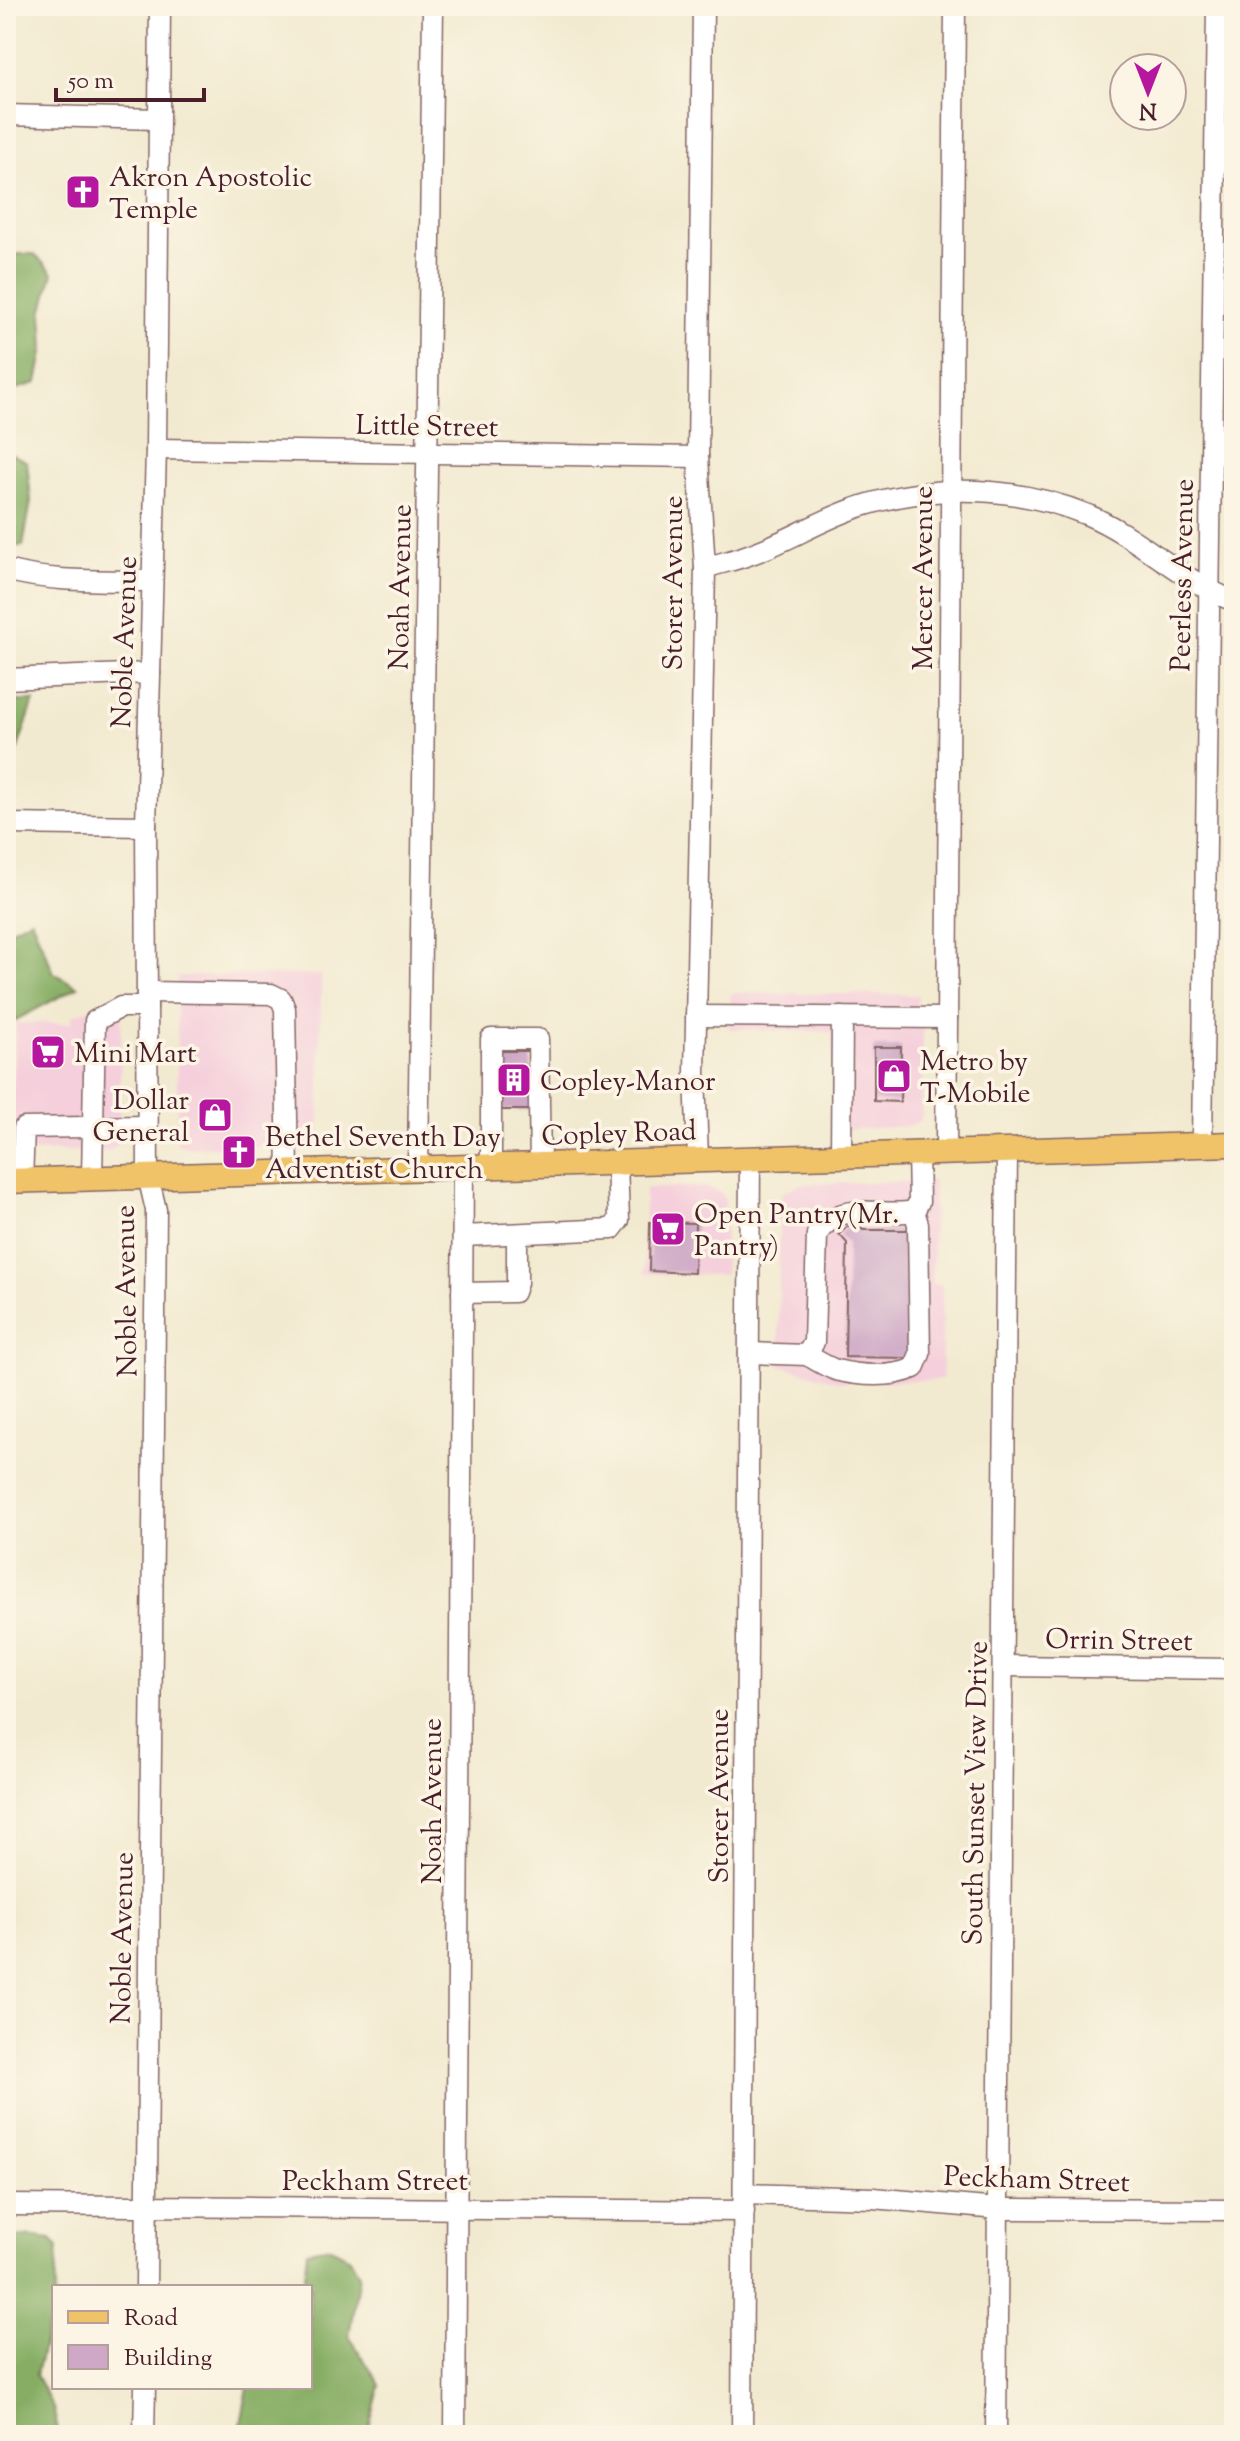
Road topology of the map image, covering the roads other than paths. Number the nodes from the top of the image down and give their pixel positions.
1 (160, 6) edge
2 (433, 6) edge
3 (703, 6) edge
4 (955, 6) edge
5 (1217, 6) edge
6 (6, 115) edge
7 (158, 119) junction
8 (156, 449) junction
9 (429, 453) junction
10 (698, 457) junction
11 (950, 489) junction
12 (705, 568) junction
13 (6, 570) edge
14 (152, 581) junction
15 (1209, 591) junction
16 (1234, 601) edge
17 (150, 673) junction
18 (6, 679) edge
19 (6, 824) edge
20 (146, 826) junction
21 (147, 999) junction
22 (696, 1016) junction
23 (842, 1017) junction
24 (947, 1018) junction
25 (93, 1126) junction
26 (147, 1126) junction
27 (1202, 1144) junction
28 (1234, 1144) edge
29 (946, 1151) junction
30 (1007, 1151) junction
31 (918, 1152) junction
32 (841, 1155) junction
33 (750, 1158) junction
34 (698, 1159) junction
35 (617, 1162) junction
36 (540, 1165) junction
37 (491, 1167) junction
38 (463, 1168) junction
39 (418, 1169) junction
40 (288, 1172) junction
41 (148, 1176) junction
42 (92, 1178) junction
43 (14, 1181) edge
44 (914, 1211) junction
45 (517, 1234) junction
46 (463, 1236) junction
47 (462, 1293) junction
48 (749, 1353) junction
49 (807, 1355) junction
50 (1004, 1666) junction
51 (1234, 1669) edge
52 (744, 2203) junction
53 (6, 2205) edge
54 (146, 2207) junction
55 (457, 2208) junction
56 (998, 2209) junction
57 (1234, 2210) edge
58 (146, 2285) edge
59 (145, 2389) edge
60 (144, 2435) edge
61 (455, 2435) edge
62 (742, 2435) edge
63 (996, 2435) edge

1 - 7 street, Noble Avenue
2 - 9 street, Noah Avenue
3 - 10 street, Storer Avenue
4 - 11 street, Mercer Avenue
5 - 15 street, Peerless Avenue
6 - 7 street
7 - 8 street, Noble Avenue
8 - 9 street, Little Street
8 - 14 street, Noble Avenue
9 - 10 street, Little Street
9 - 39 street, Noah Avenue
10 - 12 street, Storer Avenue
11 - 12 street
11 - 15 street
11 - 24 street, Mercer Avenue
12 - 22 street, Storer Avenue
13 - 14 street
14 - 17 street, Noble Avenue
15 - 16 street
15 - 27 street, Peerless Avenue
17 - 18 street
17 - 20 street, Noble Avenue
19 - 20 street
20 - 21 street, Noble Avenue
21 - 25 street
21 - 26 street, Noble Avenue
21 - 40 street
22 - 23 street
22 - 34 street, Storer Avenue
23 - 24 street
23 - 32 street
24 - 29 street, Mercer Avenue
25 - 26 street
25 - 42 street
25 - 43 street
26 - 41 street, Noble Avenue
27 - 28 main road, Copley Road
27 - 30 main road, Copley Road
29 - 30 main road, Copley Road
29 - 31 main road, Copley Road
30 - 50 street, South Sunset View Drive
31 - 32 main road, Copley Road
31 - 44 street
32 - 33 main road, Copley Road
33 - 34 main road, Copley Road
33 - 48 street, Storer Avenue
34 - 35 main road, Copley Road
35 - 36 main road, Copley Road
35 - 45 street
36 - 37 main road, Copley Road
36 - 37 street
37 - 38 main road, Copley Road
38 - 39 main road, Copley Road
38 - 46 street, Noah Avenue
39 - 40 main road, Copley Road
40 - 41 main road, Copley Road
41 - 42 main road, Copley Road
41 - 54 street, Noble Avenue
42 - 43 main road, Copley Road
44 - 49 street
44 - 49 street
45 - 46 street
45 - 47 street
46 - 47 street, Noah Avenue
47 - 55 street, Noah Avenue
48 - 49 street
48 - 52 street, Storer Avenue
50 - 51 street, Orrin Street
50 - 56 street, South Sunset View Drive
52 - 55 street, Peckham Street
52 - 56 street, Peckham Street
52 - 62 street, Storer Avenue
53 - 54 street, Peckham Street
54 - 55 street, Peckham Street
54 - 58 street, Noble Avenue
55 - 61 street, Noah Avenue
56 - 57 street, Peckham Street
56 - 63 street, South Sunset View Drive
59 - 60 street

